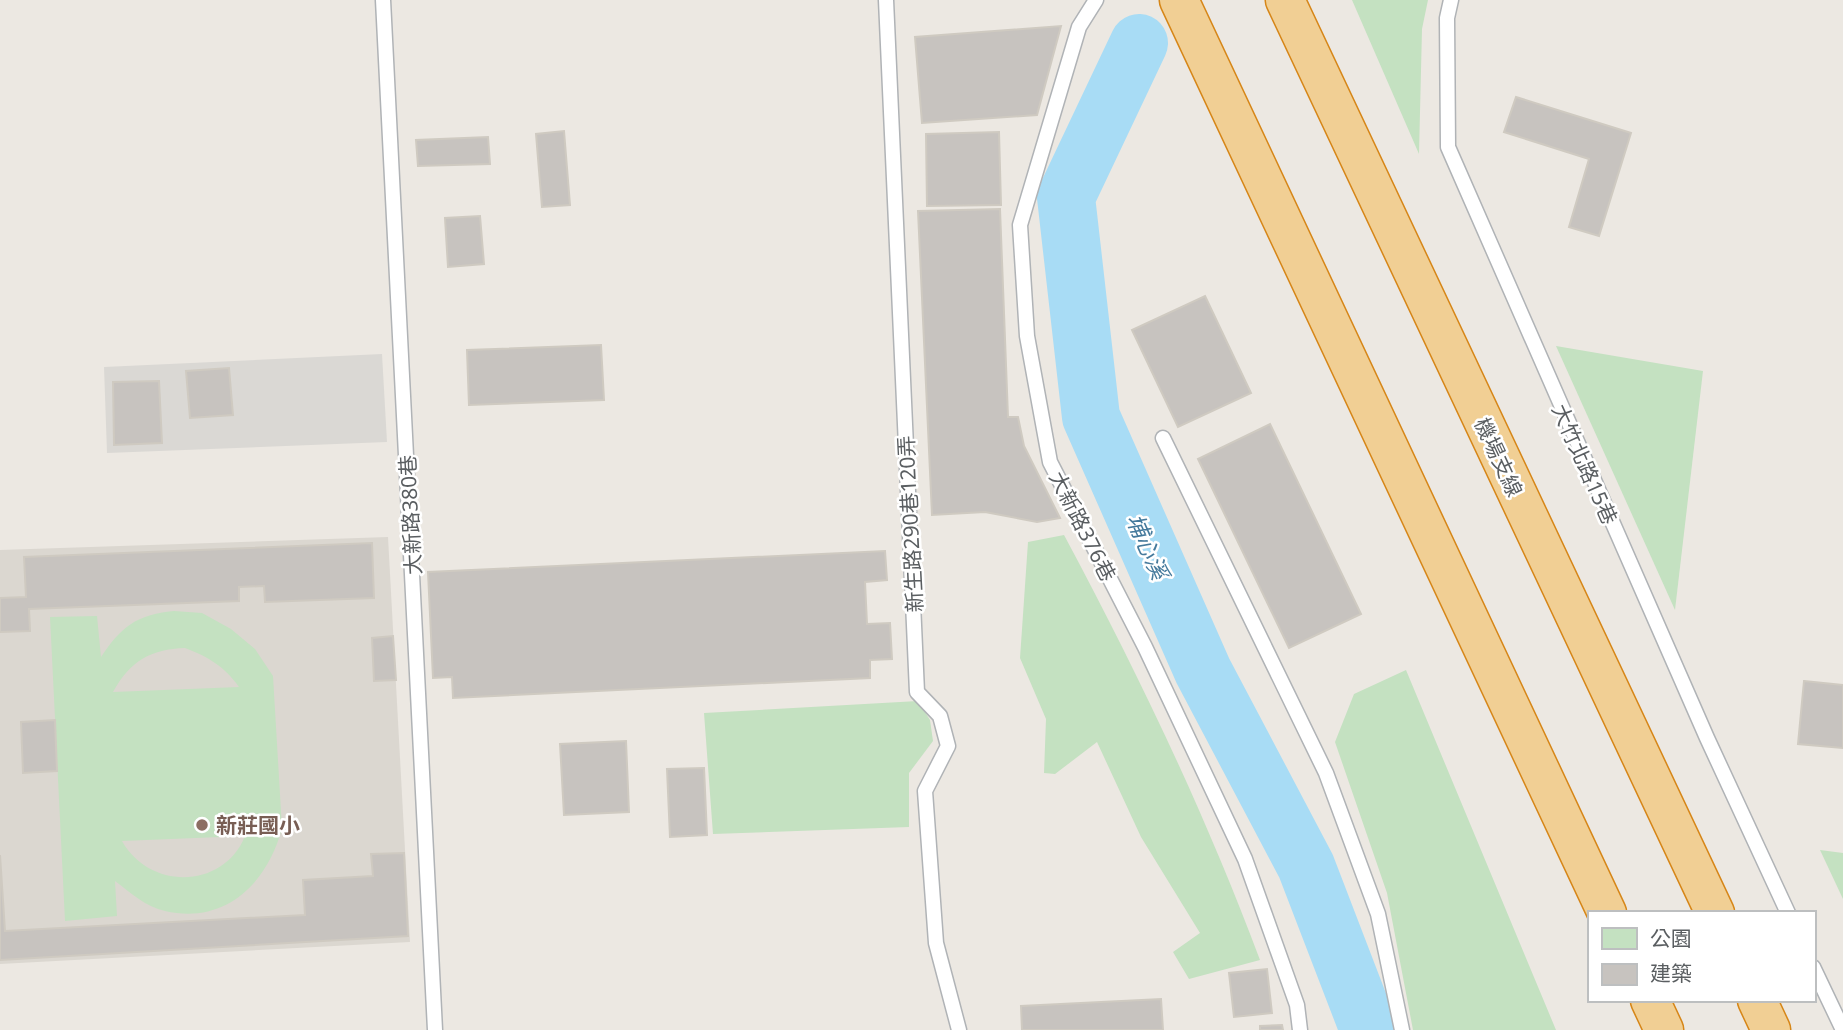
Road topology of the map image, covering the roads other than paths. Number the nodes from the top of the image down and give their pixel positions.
1 (383, 0) edge
2 (887, 0) edge
3 (1096, 0) edge
4 (1179, 0) edge
5 (1285, 0) edge
6 (1451, 0) edge
7 (1163, 438) dead end
8 (1606, 911) edge
9 (1714, 911) edge
10 (1787, 911) edge
11 (1815, 971) edge
12 (1651, 1002) edge
13 (1758, 1002) edge
14 (435, 1030) edge
15 (959, 1030) edge
16 (1300, 1030) edge
17 (1402, 1030) edge
18 (1664, 1030) edge
19 (1771, 1030) edge
20 (1843, 1030) edge

1 - 14 lane, 大新路380巷
2 - 15 lane, 新生路290巷120弄
3 - 16 lane, 大新路376巷
4 - 8 highway
5 - 9 highway, 機場支線
6 - 10 lane, 大竹北路15巷
7 - 17 lane
11 - 20 lane
12 - 18 highway
13 - 19 highway

